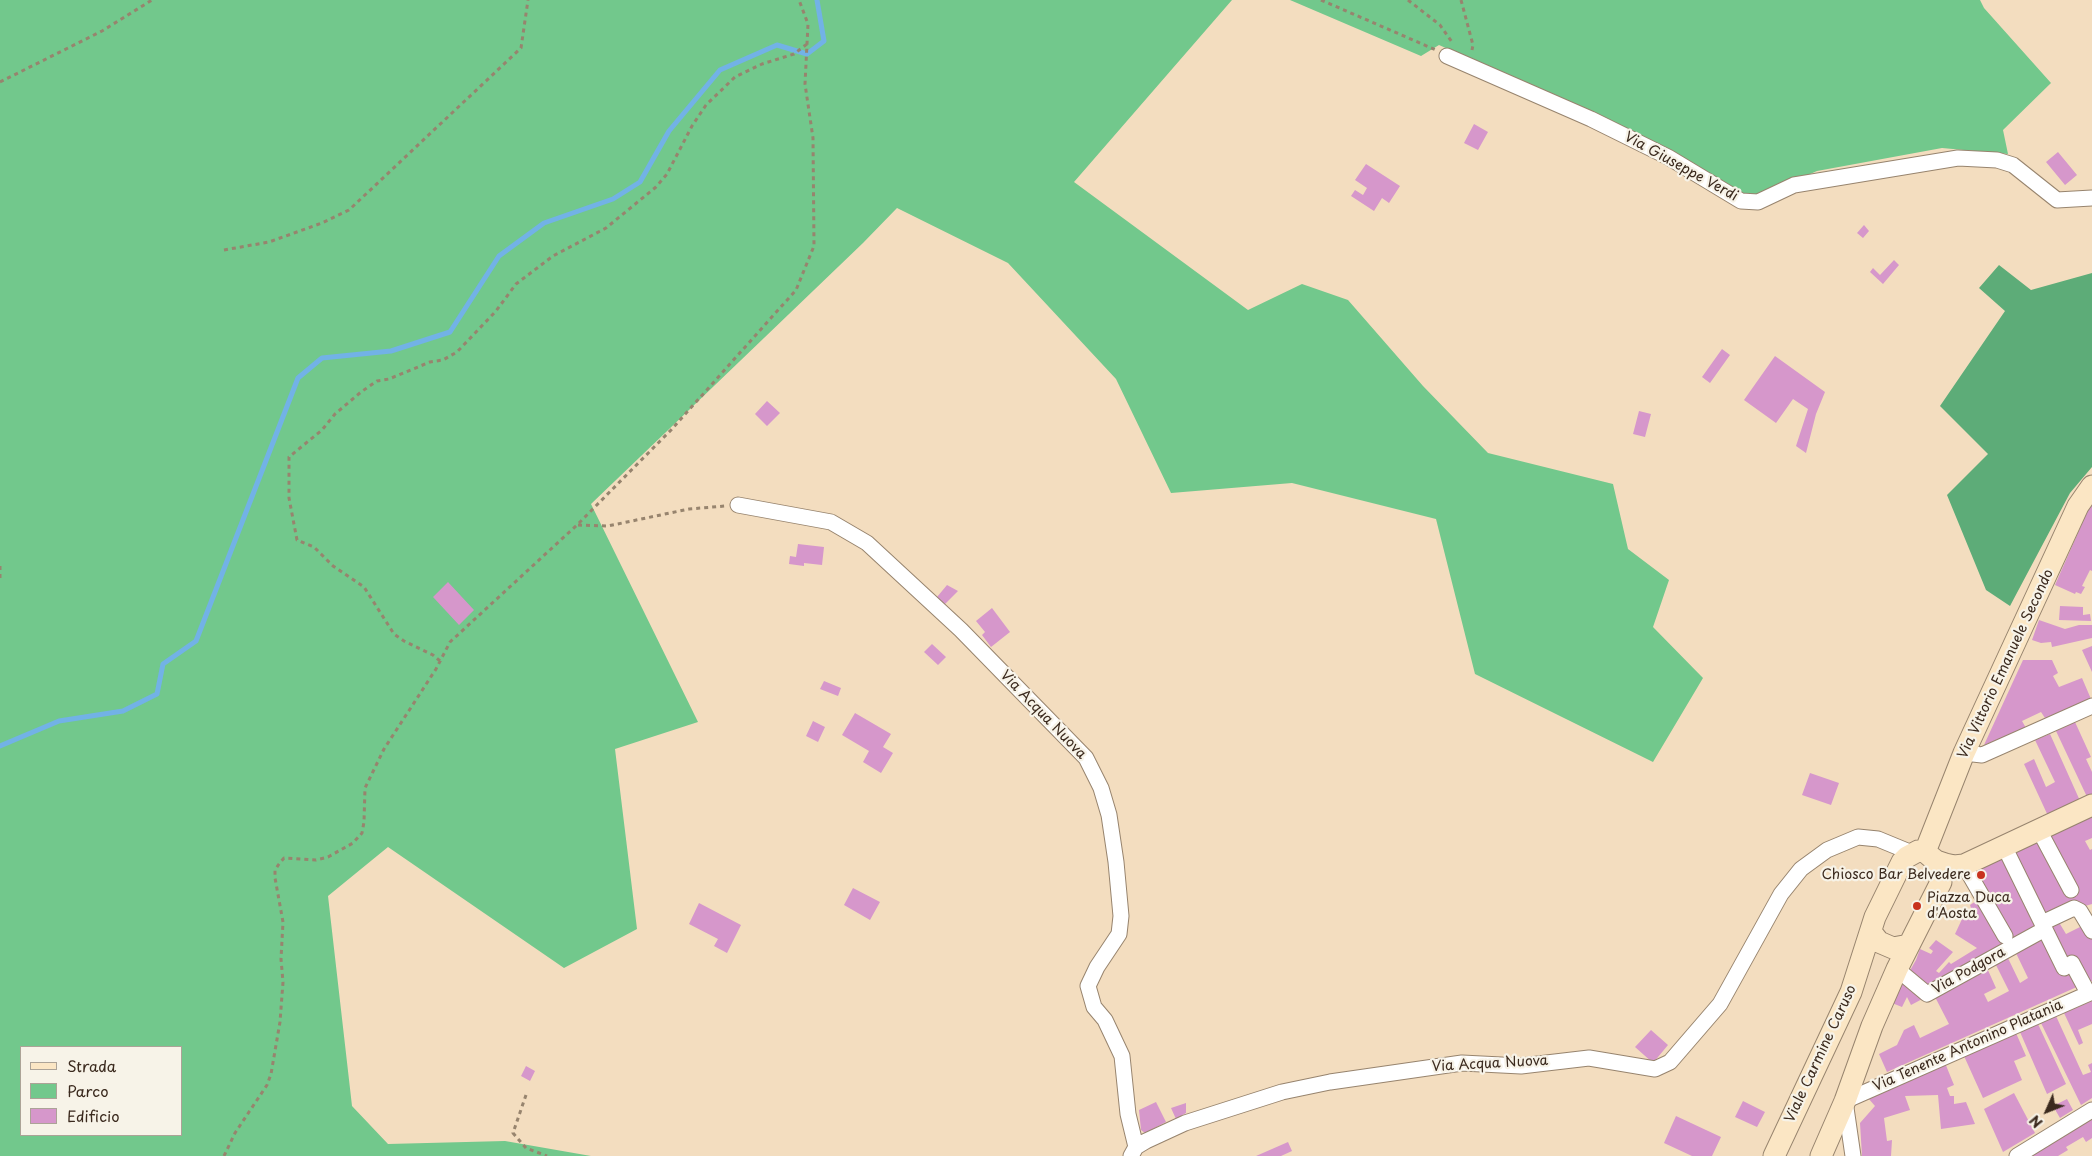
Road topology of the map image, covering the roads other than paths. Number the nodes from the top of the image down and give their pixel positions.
1 (1459, 61) road end
2 (2092, 198) edge
3 (2092, 486) edge
4 (738, 505) road end
5 (2092, 706) edge
6 (1964, 753) junction
7 (2092, 805) edge
8 (2039, 830) junction
9 (2004, 846) junction
10 (1925, 853) junction
11 (1964, 865) junction
12 (2071, 890) dead end
13 (2043, 926) junction
14 (2092, 931) edge
15 (2006, 936) dead end
16 (1868, 942) junction
17 (1909, 945) junction
18 (1897, 969) junction
19 (2090, 992) edge
20 (1845, 1101) junction
21 (2092, 1110) edge
22 (1133, 1152) edge
23 (1774, 1156) edge
24 (1821, 1156) edge
25 (1853, 1156) edge
26 (2017, 1156) edge

1 - 2 street, Via Giuseppe Verdi
3 - 6 street, Via Vittorio Emanuele Secondo
4 - 22 street, Via Acqua Nuova
5 - 6 street
6 - 10 street, Via Vittorio Emanuele Secondo
7 - 8 street
8 - 9 street
8 - 12 street
9 - 11 street
9 - 13 street
10 - 11 street
10 - 16 street, Via Vittorio Emanuele Secondo
10 - 17 street
10 - 22 street, Via Acqua Nuova
11 - 15 street
13 - 14 street
13 - 18 street, Via Podgora
13 - 19 street
16 - 17 street
16 - 23 street, Viale Carmine Caruso
17 - 18 street
18 - 20 street
19 - 20 street, Via Tenente Antonino Platania
20 - 24 street
20 - 25 street
21 - 26 street

